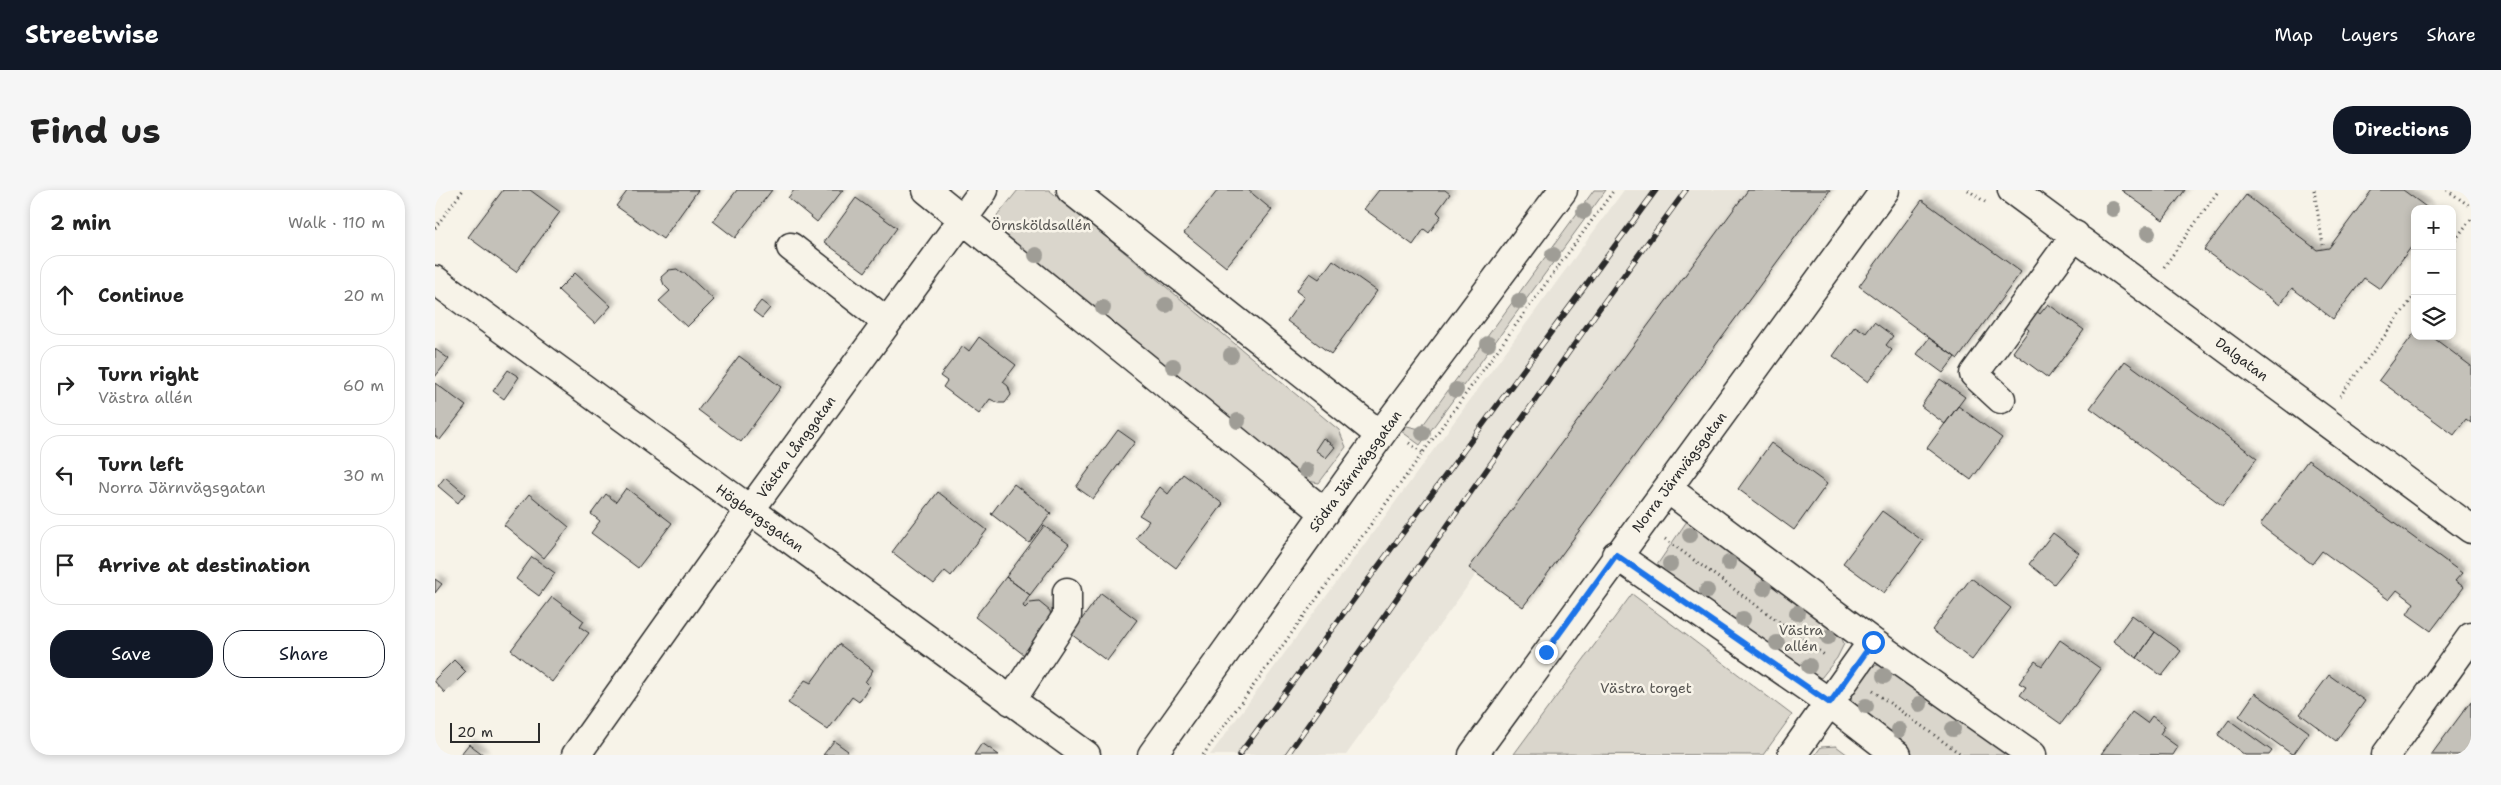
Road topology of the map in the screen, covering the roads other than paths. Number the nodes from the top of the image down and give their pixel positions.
1 (927, 190) edge
2 (984, 190) edge
3 (1071, 190) edge
4 (1563, 190) edge
5 (1885, 190) edge
6 (2012, 190) edge
7 (963, 218) junction
8 (2075, 235) junction
9 (791, 247) dead end
10 (435, 280) edge
11 (887, 322) junction
12 (2001, 399) dead end
13 (1380, 435) junction
14 (1668, 489) junction
15 (750, 510) junction
16 (1325, 512) junction
17 (2471, 529) edge
18 (1616, 555) junction
19 (1067, 592) dead end
20 (2471, 637) edge
21 (1873, 642) junction
22 (1011, 701) junction
23 (1830, 703) junction
24 (576, 755) edge
25 (1086, 755) edge
26 (1152, 755) edge
27 (1473, 755) edge
28 (1793, 755) edge
29 (1897, 755) edge
30 (2032, 755) edge
31 (2386, 755) edge

1 - 7 street
2 - 7 street, Västra Långgatan
3 - 13 street
4 - 13 street, Södra Järnvägsgatan
5 - 14 street, Norra Järnvägsgatan
6 - 8 street, Dalgatan
7 - 11 street, Västra Långgatan
7 - 16 street
8 - 12 street
8 - 17 street, Dalgatan
9 - 11 street
10 - 15 street, Högbergsgatan
11 - 15 street, Västra Långgatan
13 - 16 street, Södra Järnvägsgatan
14 - 18 street, Norra Järnvägsgatan
14 - 21 street
15 - 22 street, Högbergsgatan
15 - 24 street, Västra Långgatan
16 - 26 street, Södra Järnvägsgatan
18 - 23 street
18 - 27 street, Norra Järnvägsgatan
19 - 22 street
20 - 31 street
21 - 23 street
21 - 30 street
22 - 25 street, Högbergsgatan
23 - 28 street
23 - 29 street

